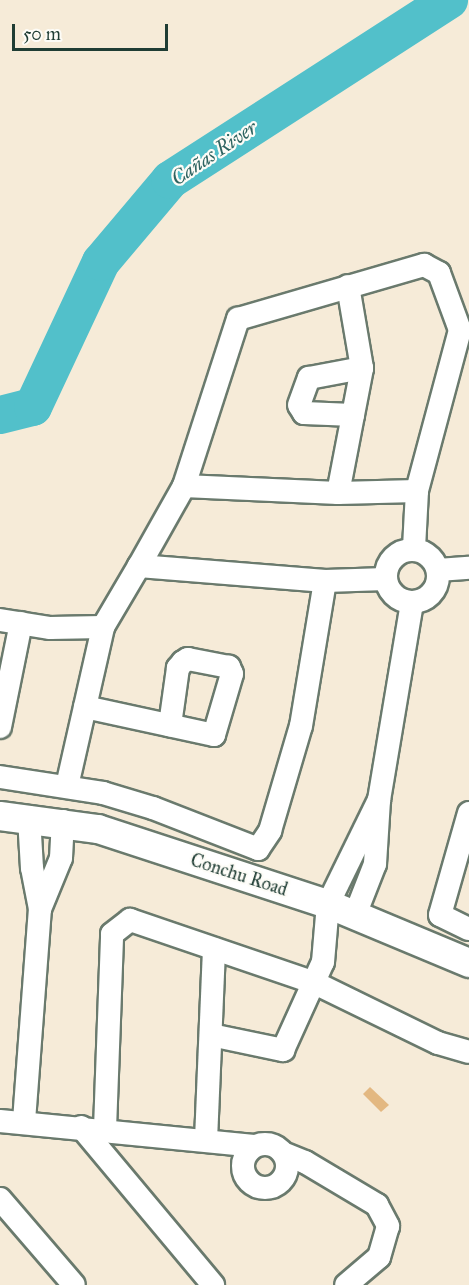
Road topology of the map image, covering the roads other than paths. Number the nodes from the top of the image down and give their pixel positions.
1 (348, 286) junction
2 (464, 328) edge
3 (362, 368) junction
4 (353, 415) junction
5 (184, 486) junction
6 (417, 491) junction
7 (338, 493) junction
8 (414, 549) junction
9 (139, 566) junction
10 (469, 568) edge
11 (438, 570) junction
12 (386, 579) junction
13 (325, 581) junction
14 (412, 603) junction
15 (10, 622) edge
16 (103, 627) junction
17 (85, 707) junction
18 (170, 725) dead end
19 (0, 727) edge
20 (0, 777) edge
21 (67, 786) junction
22 (379, 800) junction
23 (469, 813) edge
24 (0, 816) edge
25 (29, 817) junction
26 (63, 821) junction
27 (328, 904) junction
28 (40, 909) junction
29 (355, 915) junction
30 (469, 929) edge
31 (214, 949) junction
32 (469, 963) edge
33 (315, 983) junction
34 (211, 1035) junction
35 (469, 1052) edge
36 (0, 1121) edge
37 (24, 1121) junction
38 (81, 1127) junction
39 (105, 1129) junction
40 (206, 1140) junction
41 (254, 1146) junction
42 (285, 1154) junction
43 (0, 1199) edge
44 (74, 1285) edge
45 (213, 1285) edge
46 (346, 1285) edge

1 - 2 street
1 - 3 street
1 - 5 street
2 - 6 street
3 - 4 street
3 - 4 street
4 - 7 street
5 - 7 street
5 - 9 street
6 - 7 street
6 - 8 street
8 - 11 street
8 - 12 street
9 - 13 street
9 - 16 street
10 - 11 street
11 - 14 street
12 - 13 street
12 - 14 street
13 - 21 street
14 - 22 street
15 - 16 street
15 - 19 street
16 - 17 street
17 - 18 street
17 - 21 street
20 - 21 street
22 - 27 street
22 - 29 street
23 - 30 street
24 - 25 main road, Conchu Road
25 - 26 main road, Conchu Road
25 - 28 street
26 - 27 main road, Conchu Road
26 - 28 street
27 - 29 main road, Conchu Road
27 - 33 street
28 - 37 street
29 - 32 main road, Conchu Road
31 - 33 street
31 - 34 street
31 - 39 street
33 - 34 street
33 - 35 street
34 - 40 street
36 - 37 street
37 - 38 street
38 - 39 street
38 - 45 street
39 - 40 street
40 - 41 street
41 - 42 street
41 - 42 street
42 - 46 street
43 - 44 street

